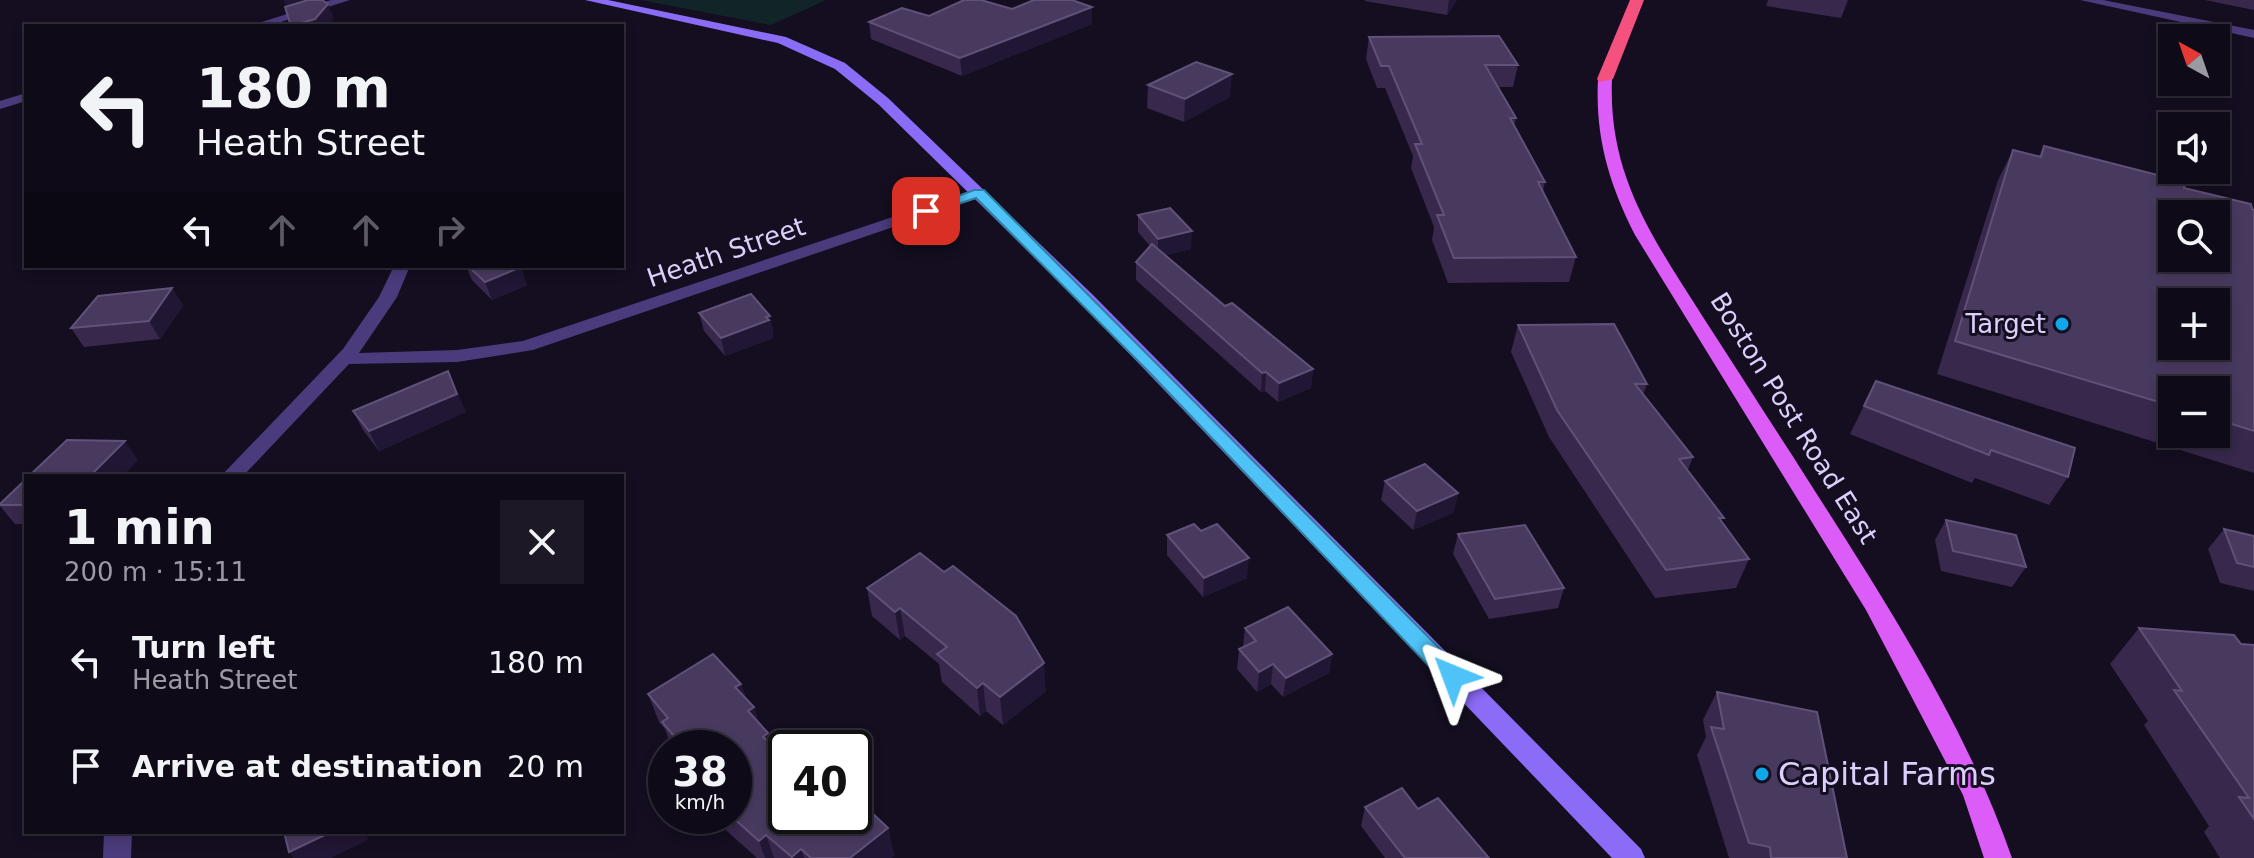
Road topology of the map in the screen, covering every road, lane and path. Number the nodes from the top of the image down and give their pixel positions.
1 (344, 0) edge
2 (591, 0) edge
3 (1637, 0) edge
4 (2086, 0) edge
5 (262, 24) edge
6 (2254, 34) edge
7 (1605, 79) joint
8 (24, 98) edge
9 (0, 105) edge
10 (979, 193) junction
11 (401, 268) edge
12 (345, 359) junction
13 (233, 474) edge
14 (118, 834) edge
15 (117, 858) edge
16 (1631, 858) edge
17 (1998, 858) edge

1 - 5 street
2 - 10 street
3 - 7 highway, Boston Post Road East
4 - 6 street
7 - 17 main road, Boston Post Road East
8 - 9 street
10 - 12 street, Heath Street
10 - 16 street
11 - 12 street
12 - 13 street
14 - 15 street

